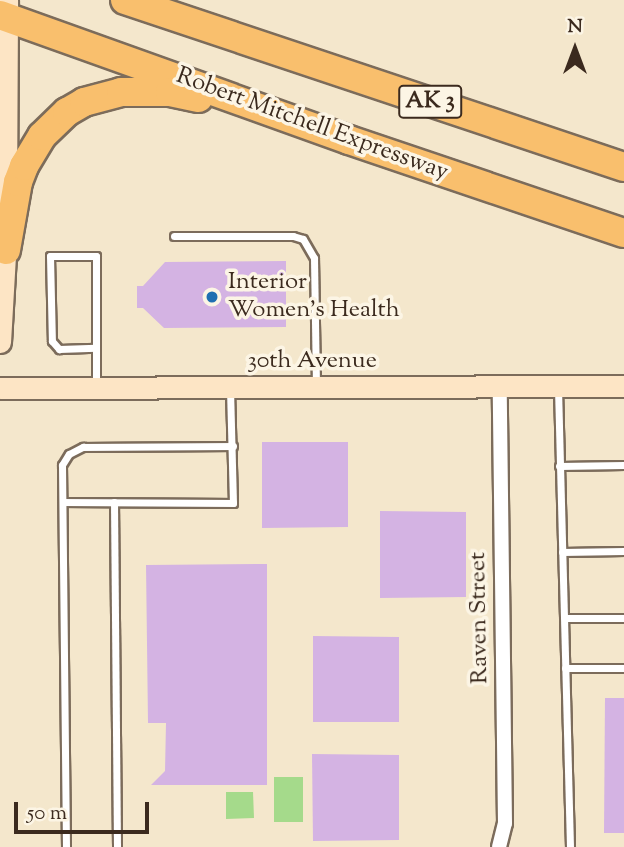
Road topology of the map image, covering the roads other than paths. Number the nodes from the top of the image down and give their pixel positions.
1 (125, 0) edge
2 (164, 0) edge
3 (5, 11) edge
4 (450, 108) junction
5 (349, 140) junction
6 (624, 167) edge
7 (624, 233) edge
8 (174, 236) dead end
9 (6, 250) junction
10 (0, 342) edge
11 (96, 348) junction
12 (624, 386) edge
13 (500, 387) junction
14 (558, 387) junction
15 (0, 388) edge
16 (96, 388) junction
17 (230, 388) junction
18 (316, 388) junction
19 (233, 446) junction
20 (624, 465) edge
21 (559, 466) junction
22 (63, 502) junction
23 (114, 502) junction
24 (624, 551) edge
25 (562, 552) junction
26 (565, 618) junction
27 (624, 618) edge
28 (565, 668) junction
29 (624, 668) edge
30 (66, 847) edge
31 (117, 847) edge
32 (499, 847) edge
33 (570, 847) edge

1 - 4 highway, AK 3
2 - 4 highway
3 - 5 highway, Robert Mitchell Expressway / AK 3
3 - 9 main road
4 - 6 highway, AK 3
5 - 7 highway, Robert Mitchell Expressway / AK 3
5 - 9 highway
8 - 18 lane
9 - 10 main road
11 - 11 lane
11 - 16 lane
12 - 14 main road, 30th Avenue
13 - 14 main road, 30th Avenue
13 - 18 main road, 30th Avenue
13 - 32 street, Raven Street
14 - 21 lane
15 - 16 main road, 30th Avenue
16 - 17 main road, 30th Avenue
17 - 18 main road, 30th Avenue
17 - 19 lane
19 - 22 lane
19 - 23 lane
20 - 21 lane
21 - 25 lane
22 - 23 lane
22 - 30 lane
23 - 31 lane
24 - 25 lane
25 - 26 lane
26 - 27 lane
26 - 28 lane
28 - 29 lane
28 - 33 lane

